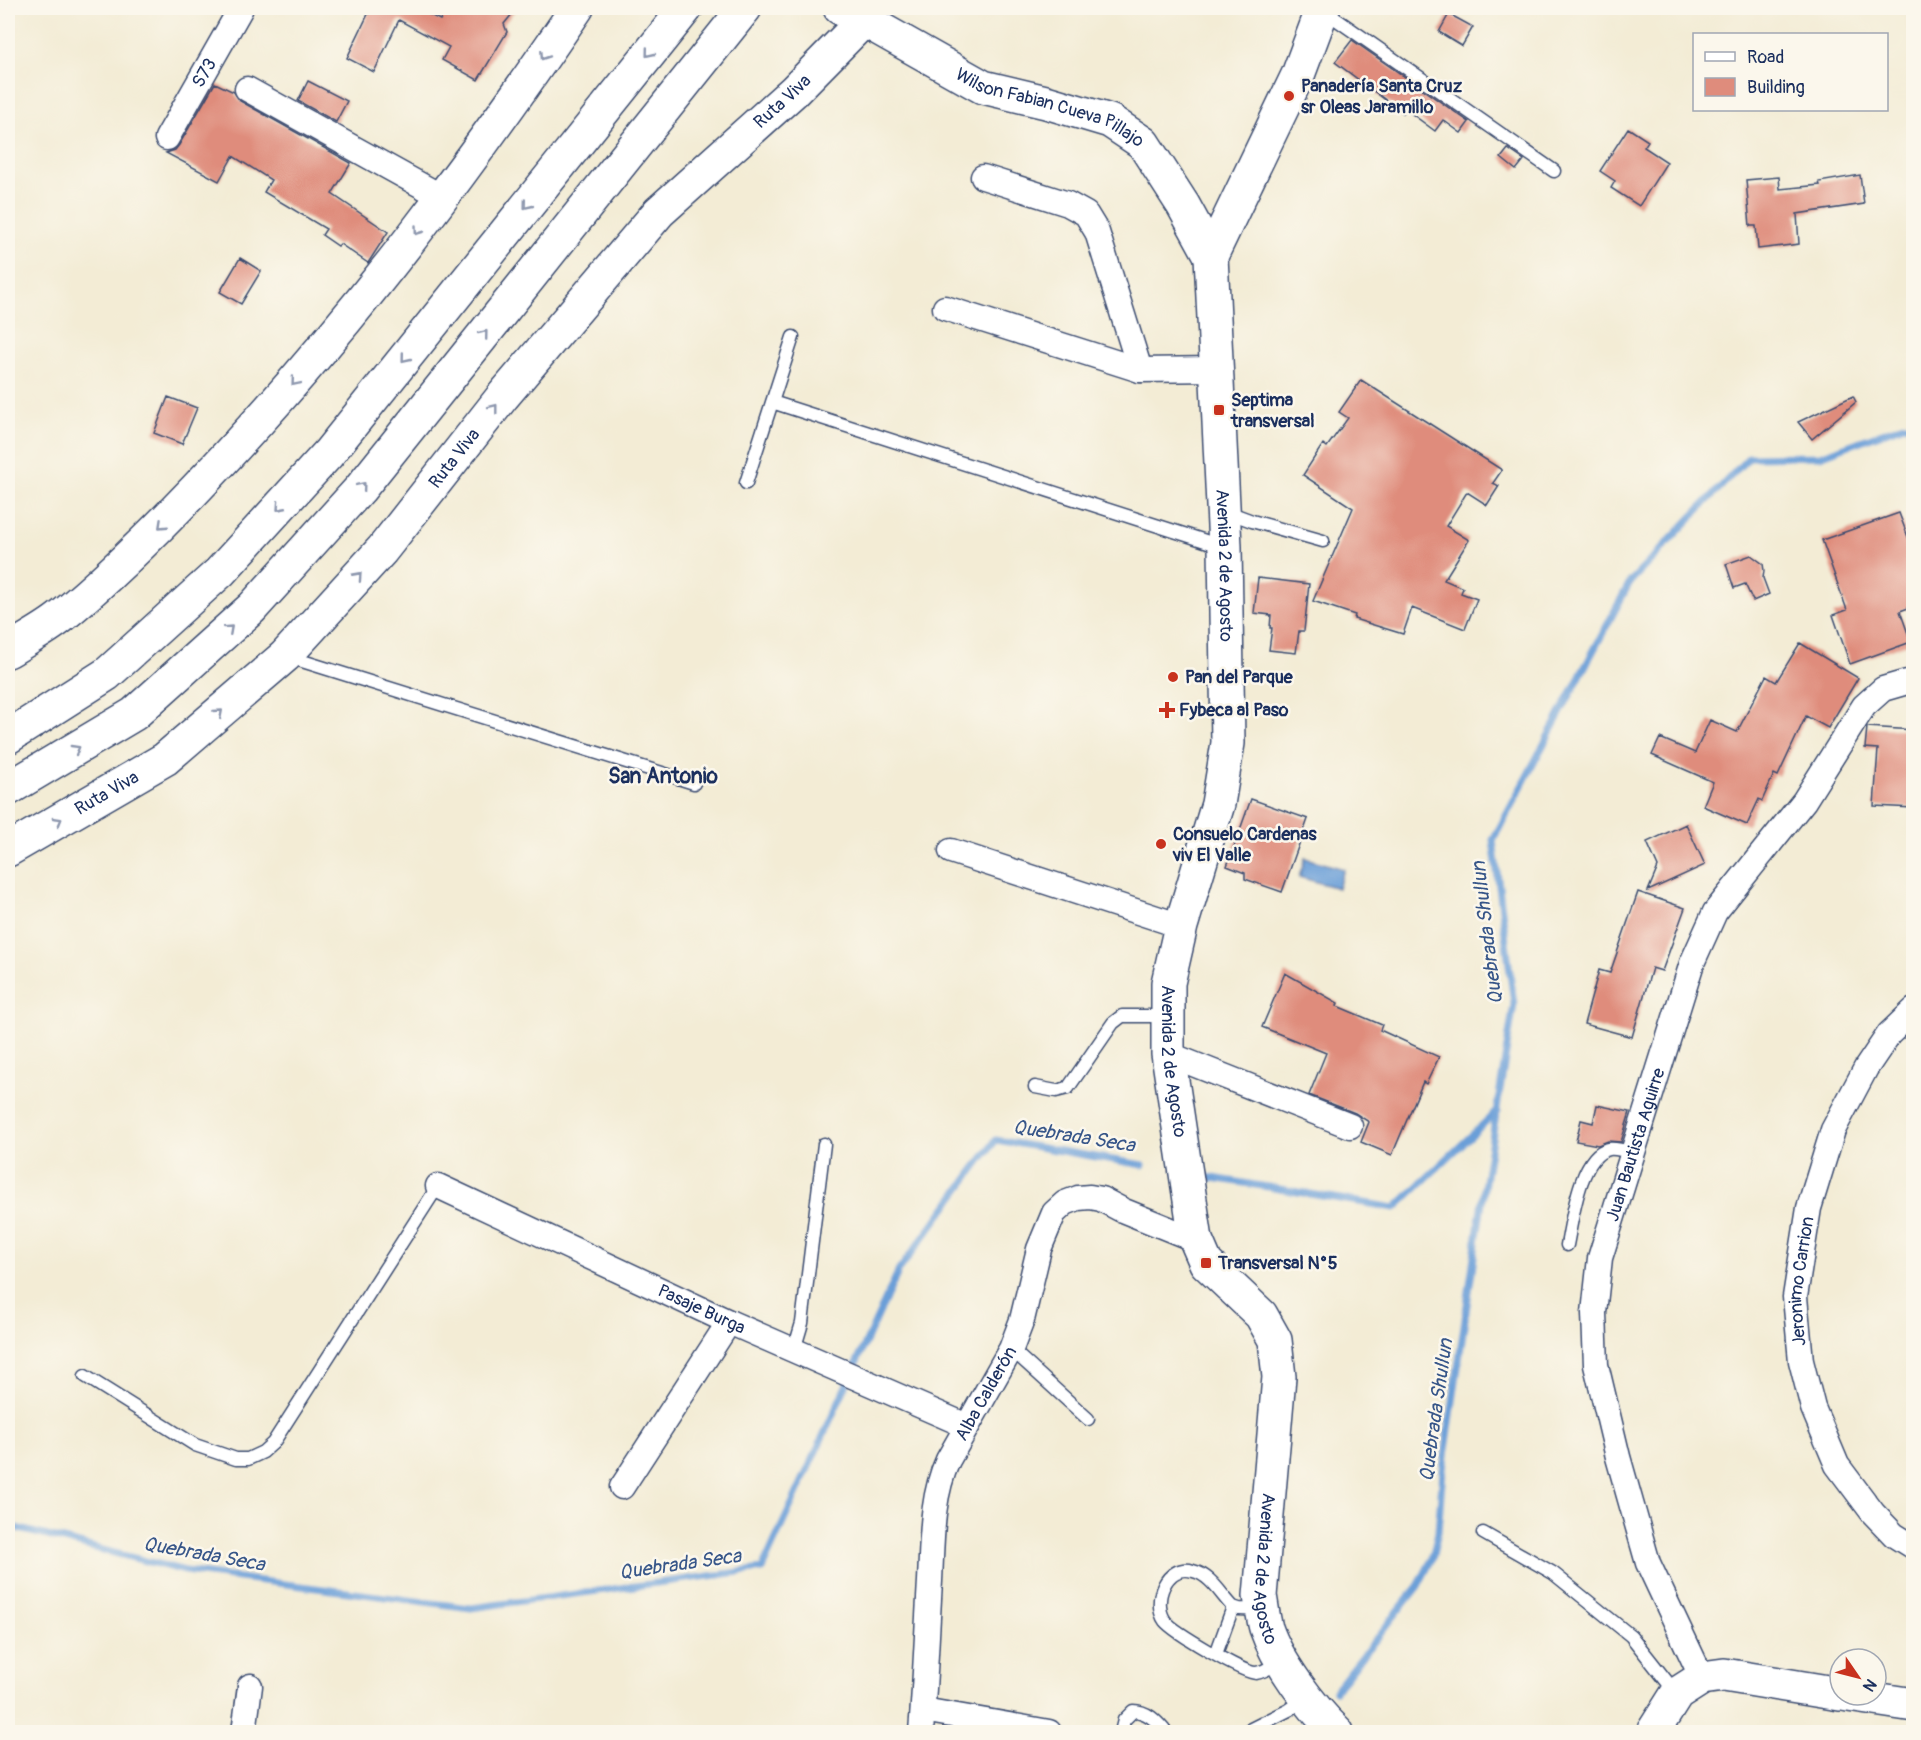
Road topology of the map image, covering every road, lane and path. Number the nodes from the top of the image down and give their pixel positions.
1 (241, 8) edge
2 (577, 8) edge
3 (686, 8) edge
4 (745, 8) edge
5 (1323, 8) edge
6 (852, 14) edge
7 (247, 88) dead end
8 (167, 138) dead end
9 (1554, 171) dead end
10 (983, 177) dead end
11 (442, 197) junction
12 (1211, 256) junction
13 (945, 308) dead end
14 (793, 337) dead end
15 (1217, 369) junction
16 (1140, 370) junction
17 (772, 402) junction
18 (746, 483) dead end
19 (1224, 510) junction
20 (1323, 541) dead end
21 (1225, 547) junction
22 (8, 651) edge
23 (285, 656) junction
24 (1914, 682) edge
25 (8, 737) edge
26 (694, 783) dead end
27 (8, 789) edge
28 (8, 850) edge
29 (951, 851) dead end
30 (1181, 926) junction
31 (1914, 1010) edge
32 (1168, 1016) junction
33 (1168, 1054) junction
34 (1035, 1087) dead end
35 (1350, 1126) dead end
36 (824, 1144) dead end
37 (1633, 1152) junction
38 (438, 1185) joint
39 (1196, 1240) junction
40 (1567, 1245) dead end
41 (729, 1322) junction
42 (1011, 1349) junction
43 (794, 1350) junction
44 (85, 1376) dead end
45 (1088, 1419) dead end
46 (967, 1426) junction
47 (622, 1487) dead end
48 (1483, 1533) dead end
49 (1913, 1549) edge
50 (1248, 1608) junction
51 (1216, 1654) junction
52 (1281, 1661) junction
53 (250, 1686) dead end
54 (1689, 1686) junction
55 (1828, 1692) edge
56 (1308, 1698) junction
57 (1888, 1701) edge
58 (1914, 1705) edge
59 (922, 1721) edge
60 (244, 1732) edge
61 (1049, 1732) edge
62 (1121, 1732) edge
63 (1166, 1732) edge
64 (1245, 1732) edge
65 (1337, 1732) edge
66 (1653, 1732) edge

1 - 8 street, S73
2 -> 11 main road
3 -> 25 main road
27 -> 4 main road
5 - 9 lane
5 - 12 main road, Avenida 2 de Agosto
6 - 12 main road, Wilson Fabian Cueva Pillajo
23 -> 6 main road, Ruta Viva
7 - 11 street
10 - 16 street
11 -> 22 main road
12 - 15 main road, Avenida 2 de Agosto
13 - 16 street
14 - 17 lane
15 - 16 street
15 - 19 main road, Avenida 2 de Agosto
17 - 18 lane
17 - 21 lane
19 - 20 lane
19 - 21 main road, Avenida 2 de Agosto
21 - 30 main road, Avenida 2 de Agosto
23 - 26 lane
28 -> 23 main road, Ruta Viva
24 - 37 street, Juan Bautista Aguirre
29 - 30 street
30 - 32 main road, Avenida 2 de Agosto
31 - 49 street, Jeronimo Carrion
32 - 33 main road, Avenida 2 de Agosto
32 - 34 lane
33 - 35 street
33 - 39 main road, Avenida 2 de Agosto
36 - 43 lane
37 - 40 lane
37 - 54 street, Juan Bautista Aguirre
38 - 41 street, Pasaje Burga
38 - 44 lane
39 - 42 street, Alba Calderón
39 - 50 main road, Avenida 2 de Agosto
41 - 43 street, Pasaje Burga
41 - 47 street
42 - 45 lane
42 - 46 street, Alba Calderón
43 - 46 street, Pasaje Burga
46 - 59 street, Alba Calderón
48 - 54 lane
50 - 51 lane
50 - 51 lane
50 - 52 main road, Avenida 2 de Agosto
51 - 52 lane
52 - 56 main road, Avenida 2 de Agosto
53 - 60 street
54 - 55 main road
54 - 66 main road
56 - 64 lane
56 - 65 main road, Avenida 2 de Agosto
57 - 58 main road
59 - 61 street
62 - 63 lane

